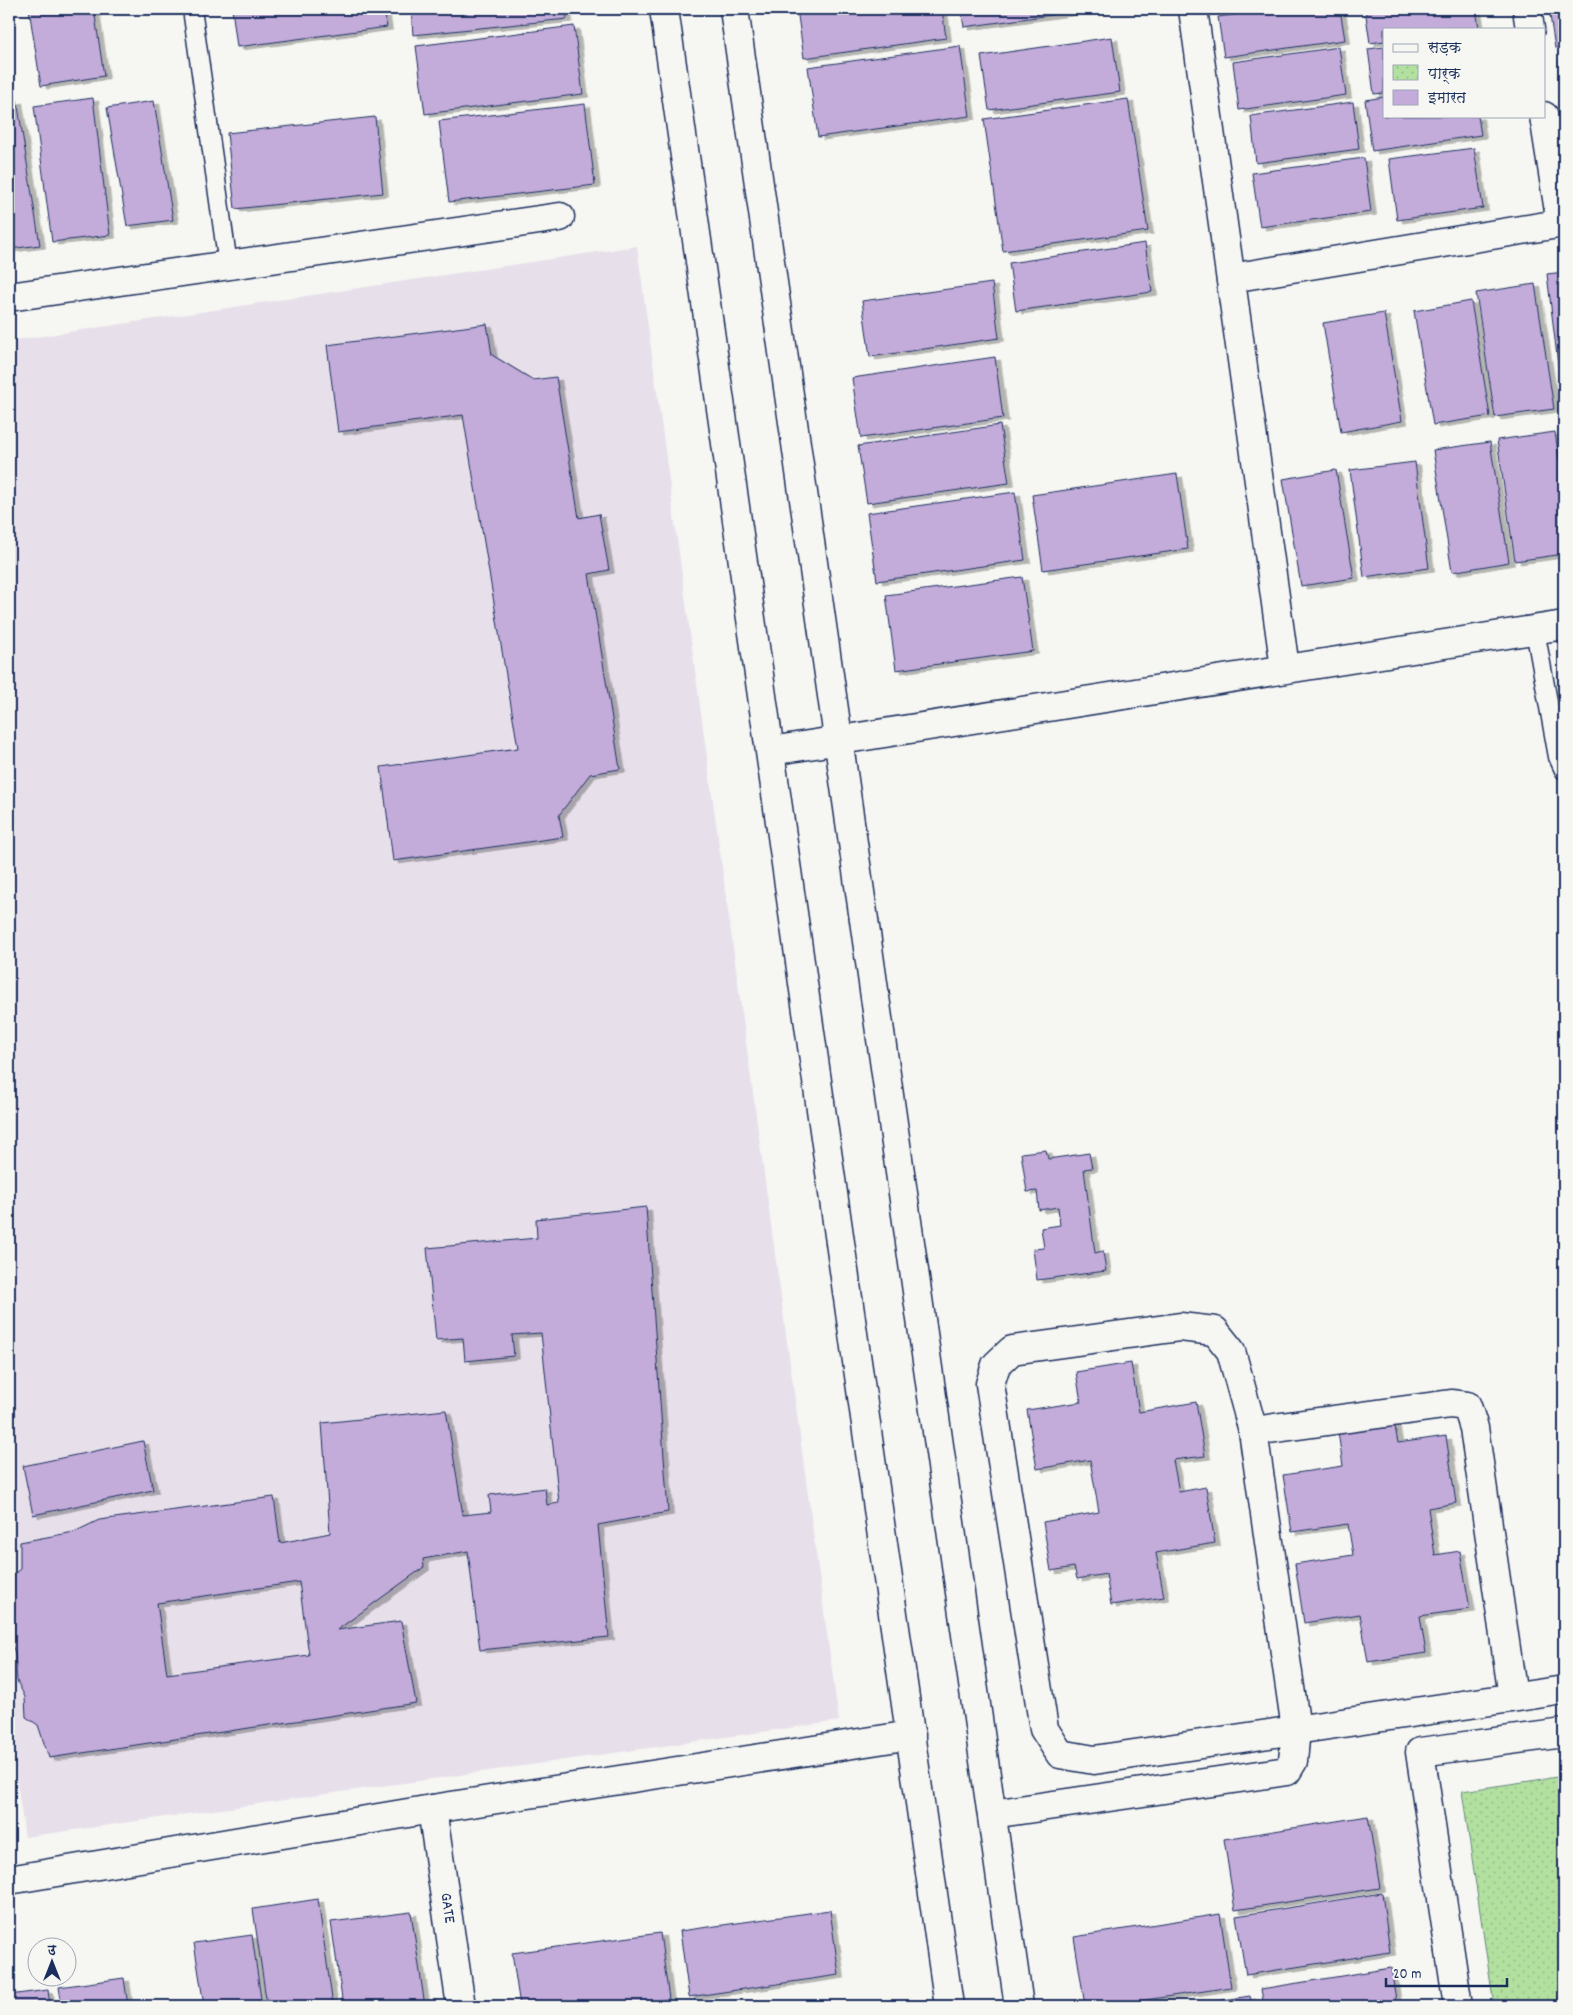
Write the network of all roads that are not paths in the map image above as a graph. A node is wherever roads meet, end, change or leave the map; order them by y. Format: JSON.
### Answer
{"nodes":[{"id":1,"x":192,"y":9,"type":"edge"},
{"id":2,"x":664,"y":9,"type":"edge"},
{"id":3,"x":734,"y":9,"type":"edge"},
{"id":4,"x":1193,"y":9,"type":"edge"},
{"id":5,"x":1527,"y":9,"type":"edge"},
{"id":6,"x":1530,"y":28,"type":"edge"},
{"id":7,"x":1544,"y":118,"type":"edge"},
{"id":8,"x":560,"y":217,"type":"dead end"},
{"id":9,"x":1563,"y":224,"type":"edge"},
{"id":10,"x":228,"y":265,"type":"junction"},
{"id":11,"x":1231,"y":278,"type":"junction"},
{"id":12,"x":9,"y":297,"type":"edge"},
{"id":13,"x":1564,"y":625,"type":"edge"},
{"id":14,"x":1535,"y":630,"type":"junction"},
{"id":15,"x":1285,"y":668,"type":"junction"},
{"id":16,"x":838,"y":740,"type":"junction"},
{"id":17,"x":771,"y":751,"type":"junction"},
{"id":18,"x":1564,"y":770,"type":"edge"},
{"id":19,"x":1253,"y":1431,"type":"junction"},
{"id":20,"x":1564,"y":1690,"type":"edge"},
{"id":21,"x":1513,"y":1697,"type":"junction"},
{"id":22,"x":1296,"y":1729,"type":"junction"},
{"id":23,"x":1564,"y":1733,"type":"edge"},
{"id":24,"x":911,"y":1735,"type":"junction"},
{"id":25,"x":432,"y":1809,"type":"junction"},
{"id":26,"x":992,"y":1814,"type":"junction"},
{"id":27,"x":9,"y":1880,"type":"edge"},
{"id":28,"x":461,"y":2006,"type":"edge"},
{"id":29,"x":949,"y":2006,"type":"edge"},
{"id":30,"x":1020,"y":2006,"type":"edge"},
{"id":31,"x":1458,"y":2006,"type":"edge"}],
"edges":[{"from":1,"to":10,"type":"lane"},
{"from":2,"to":17,"type":"street"},
{"from":3,"to":16,"type":"street"},
{"from":4,"to":11,"type":"street"},
{"from":5,"to":6,"type":"street"},
{"from":7,"to":9,"type":"street"},
{"from":8,"to":10,"type":"street"},
{"from":9,"to":11,"type":"street"},
{"from":10,"to":12,"type":"street"},
{"from":11,"to":15,"type":"street"},
{"from":13,"to":14,"type":"street"},
{"from":14,"to":15,"type":"street"},
{"from":14,"to":18,"type":"lane"},
{"from":15,"to":16,"type":"street"},
{"from":16,"to":17,"type":"street"},
{"from":16,"to":26,"type":"street"},
{"from":17,"to":24,"type":"street"},
{"from":19,"to":21,"type":"street"},
{"from":19,"to":22,"type":"street"},
{"from":19,"to":22,"type":"street"},
{"from":20,"to":21,"type":"street"},
{"from":21,"to":22,"type":"street"},
{"from":22,"to":26,"type":"street"},
{"from":23,"to":31,"type":"street"},
{"from":24,"to":25,"type":"street"},
{"from":24,"to":29,"type":"street"},
{"from":25,"to":27,"type":"street"},
{"from":25,"to":28,"type":"street","name":"GATE"},
{"from":26,"to":30,"type":"street"}]}
